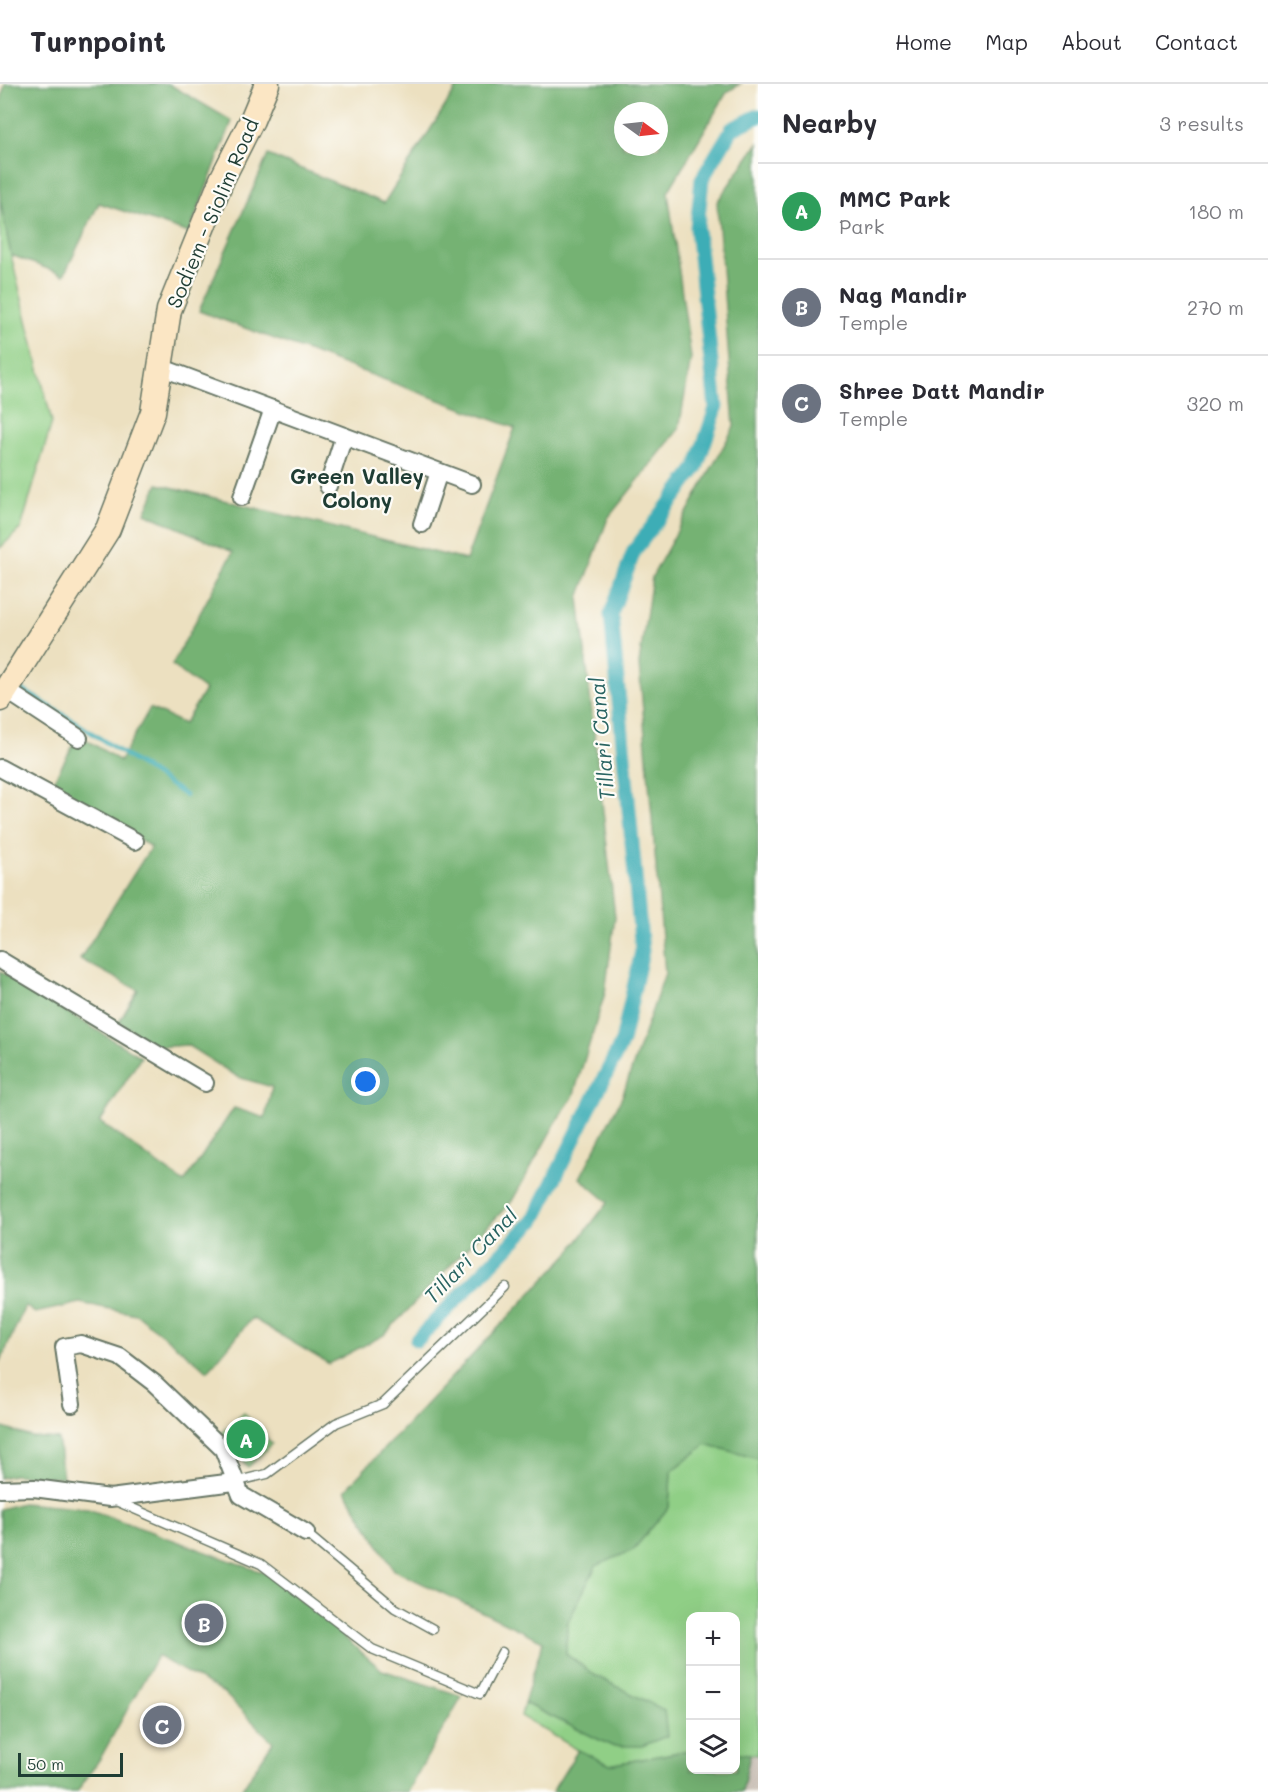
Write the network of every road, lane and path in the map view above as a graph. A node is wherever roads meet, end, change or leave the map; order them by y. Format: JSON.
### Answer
{"nodes":[{"id":1,"x":267,"y":84,"type":"edge"},
{"id":2,"x":160,"y":367,"type":"junction"},
{"id":3,"x":273,"y":409,"type":"junction"},
{"id":4,"x":344,"y":436,"type":"junction"},
{"id":5,"x":439,"y":471,"type":"junction"},
{"id":6,"x":472,"y":484,"type":"dead end"},
{"id":7,"x":327,"y":486,"type":"dead end"},
{"id":8,"x":242,"y":497,"type":"dead end"},
{"id":9,"x":422,"y":524,"type":"dead end"},
{"id":10,"x":3,"y":695,"type":"edge"},
{"id":11,"x":79,"y":738,"type":"dead end"},
{"id":12,"x":0,"y":768,"type":"edge"},
{"id":13,"x":135,"y":841,"type":"dead end"},
{"id":14,"x":2,"y":955,"type":"edge"},
{"id":15,"x":205,"y":1083,"type":"dead end"},
{"id":16,"x":505,"y":1287,"type":"dead end"},
{"id":17,"x":72,"y":1404,"type":"dead end"},
{"id":18,"x":234,"y":1482,"type":"junction"},
{"id":19,"x":0,"y":1489,"type":"edge"},
{"id":20,"x":110,"y":1498,"type":"junction"},
{"id":21,"x":306,"y":1533,"type":"joint"},
{"id":22,"x":433,"y":1629,"type":"dead end"},
{"id":23,"x":502,"y":1652,"type":"dead end"}],
"edges":[{"from":1,"to":2,"type":"main road","name":"Sodiem - Siolim Road"},
{"from":2,"to":3,"type":"street"},
{"from":2,"to":10,"type":"main road","name":"Sodiem - Siolim Road"},
{"from":3,"to":4,"type":"street"},
{"from":3,"to":8,"type":"street"},
{"from":4,"to":5,"type":"street"},
{"from":4,"to":7,"type":"street"},
{"from":5,"to":6,"type":"street"},
{"from":5,"to":9,"type":"street"},
{"from":10,"to":11,"type":"street"},
{"from":12,"to":13,"type":"street"},
{"from":14,"to":15,"type":"street"},
{"from":16,"to":18,"type":"lane"},
{"from":17,"to":18,"type":"street"},
{"from":18,"to":20,"type":"street"},
{"from":18,"to":21,"type":"street"},
{"from":19,"to":20,"type":"street"},
{"from":20,"to":23,"type":"lane"},
{"from":21,"to":22,"type":"lane"}]}
